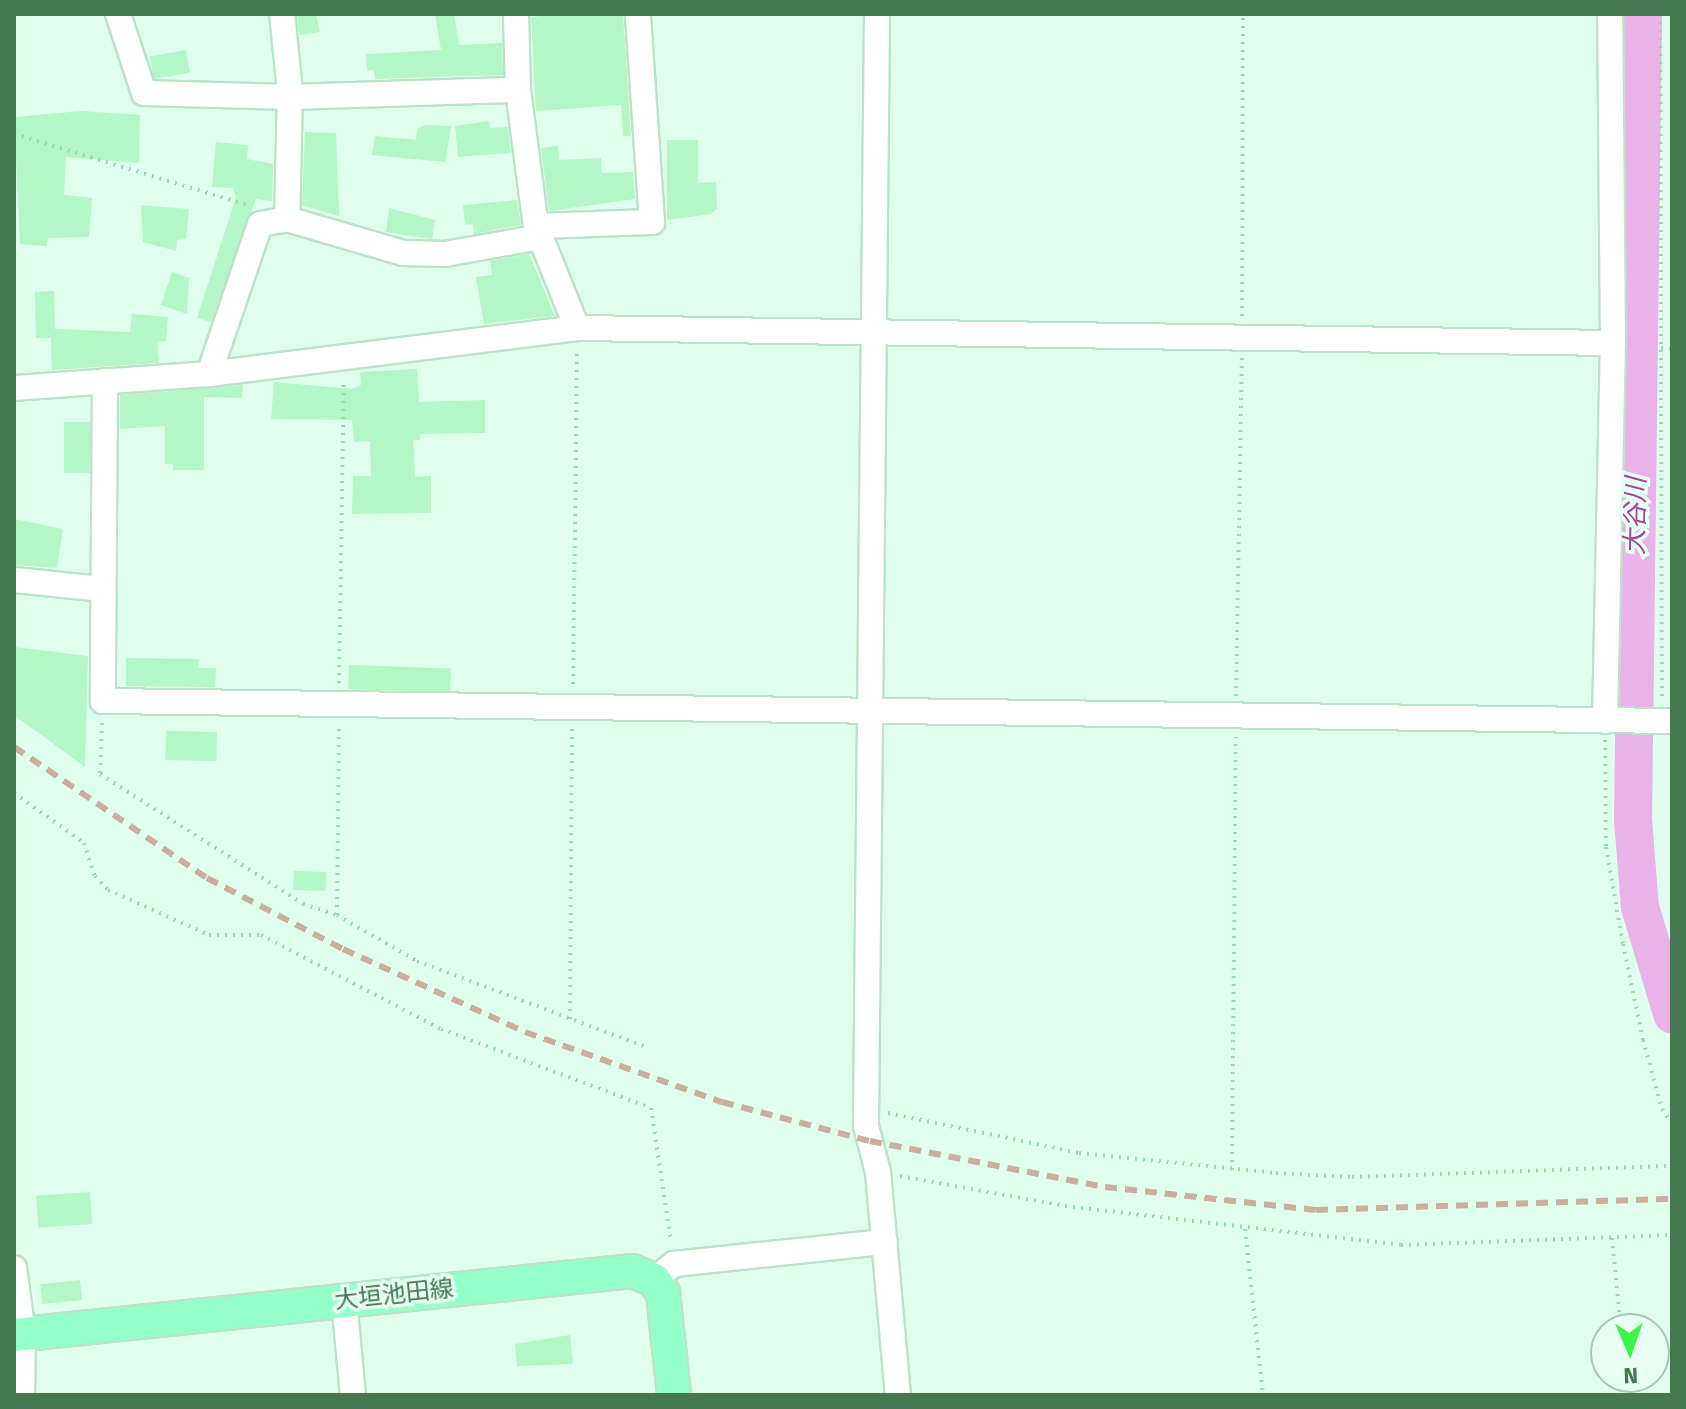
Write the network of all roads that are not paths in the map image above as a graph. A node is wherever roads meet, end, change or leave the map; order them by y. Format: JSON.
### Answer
{"nodes":[{"id":1,"x":118,"y":14,"type":"edge"},
{"id":2,"x":282,"y":14,"type":"edge"},
{"id":3,"x":516,"y":14,"type":"edge"},
{"id":4,"x":638,"y":14,"type":"edge"},
{"id":5,"x":877,"y":14,"type":"edge"},
{"id":6,"x":1610,"y":14,"type":"edge"},
{"id":7,"x":518,"y":90,"type":"junction"},
{"id":8,"x":290,"y":97,"type":"junction"},
{"id":9,"x":287,"y":219,"type":"junction"},
{"id":10,"x":538,"y":232,"type":"junction"},
{"id":11,"x":577,"y":328,"type":"junction"},
{"id":12,"x":874,"y":336,"type":"junction"},
{"id":13,"x":1613,"y":343,"type":"junction"},
{"id":14,"x":209,"y":374,"type":"junction"},
{"id":15,"x":105,"y":381,"type":"junction"},
{"id":16,"x":14,"y":388,"type":"edge"},
{"id":17,"x":14,"y":580,"type":"edge"},
{"id":18,"x":102,"y":589,"type":"junction"},
{"id":19,"x":873,"y":712,"type":"junction"},
{"id":20,"x":1610,"y":721,"type":"junction"},
{"id":21,"x":1662,"y":721,"type":"edge"},
{"id":22,"x":885,"y":1242,"type":"junction"},
{"id":23,"x":14,"y":1268,"type":"edge"},
{"id":24,"x":664,"y":1272,"type":"junction"},
{"id":25,"x":344,"y":1300,"type":"junction"},
{"id":26,"x":18,"y":1334,"type":"edge"},
{"id":27,"x":22,"y":1395,"type":"edge"},
{"id":28,"x":353,"y":1395,"type":"edge"},
{"id":29,"x":674,"y":1395,"type":"edge"},
{"id":30,"x":898,"y":1395,"type":"edge"}],
"edges":[{"from":1,"to":8,"type":"street"},
{"from":2,"to":8,"type":"street"},
{"from":3,"to":7,"type":"street"},
{"from":4,"to":10,"type":"street"},
{"from":5,"to":12,"type":"street"},
{"from":6,"to":13,"type":"street"},
{"from":7,"to":8,"type":"street"},
{"from":7,"to":10,"type":"street"},
{"from":8,"to":9,"type":"street"},
{"from":9,"to":10,"type":"street"},
{"from":9,"to":14,"type":"street"},
{"from":10,"to":11,"type":"street"},
{"from":11,"to":12,"type":"street"},
{"from":11,"to":14,"type":"street"},
{"from":12,"to":13,"type":"street"},
{"from":12,"to":19,"type":"street"},
{"from":13,"to":20,"type":"street"},
{"from":14,"to":15,"type":"street"},
{"from":15,"to":16,"type":"street"},
{"from":15,"to":18,"type":"street"},
{"from":17,"to":18,"type":"street"},
{"from":18,"to":19,"type":"street"},
{"from":19,"to":20,"type":"street"},
{"from":19,"to":22,"type":"street"},
{"from":20,"to":21,"type":"street"},
{"from":22,"to":24,"type":"street"},
{"from":22,"to":30,"type":"street"},
{"from":23,"to":26,"type":"street"},
{"from":24,"to":25,"type":"main road","name":"大垣池田線"},
{"from":24,"to":29,"type":"main road"},
{"from":25,"to":26,"type":"main road","name":"大垣池田線"},
{"from":25,"to":28,"type":"street"},
{"from":26,"to":27,"type":"street"}]}
